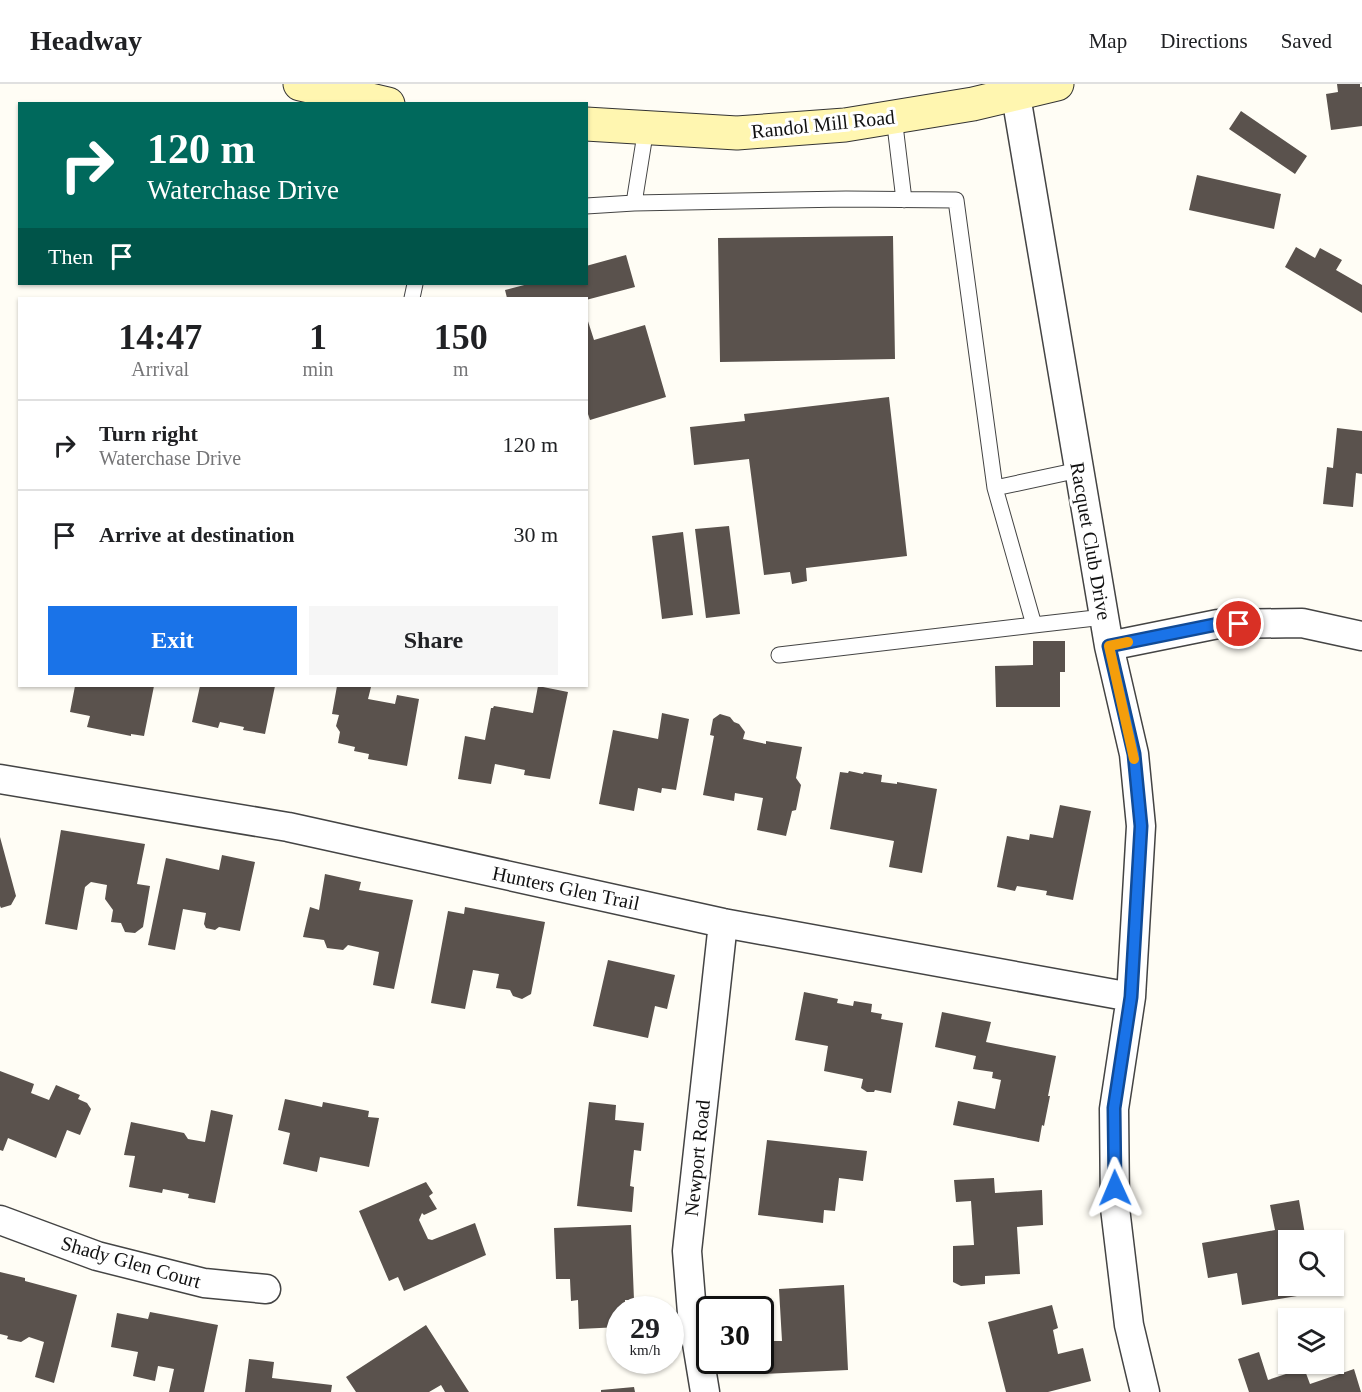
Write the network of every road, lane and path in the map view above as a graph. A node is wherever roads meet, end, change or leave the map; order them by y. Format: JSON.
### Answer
{"nodes":[{"id":1,"x":300,"y":84,"type":"edge"},
{"id":2,"x":1057,"y":84,"type":"edge"},
{"id":3,"x":1015,"y":89,"type":"edge"},
{"id":4,"x":379,"y":102,"type":"edge"},
{"id":5,"x":894,"y":117,"type":"junction"},
{"id":6,"x":588,"y":124,"type":"edge"},
{"id":7,"x":646,"y":128,"type":"junction"},
{"id":8,"x":904,"y":200,"type":"junction"},
{"id":9,"x":634,"y":203,"type":"junction"},
{"id":10,"x":588,"y":206,"type":"edge"},
{"id":11,"x":1079,"y":470,"type":"junction"},
{"id":12,"x":995,"y":488,"type":"junction"},
{"id":13,"x":1104,"y":616,"type":"junction"},
{"id":14,"x":1034,"y":625,"type":"junction"},
{"id":15,"x":1362,"y":636,"type":"edge"},
{"id":16,"x":1109,"y":646,"type":"junction"},
{"id":17,"x":779,"y":655,"type":"dead end"},
{"id":18,"x":0,"y":779,"type":"edge"},
{"id":19,"x":723,"y":923,"type":"junction"},
{"id":20,"x":1131,"y":997,"type":"junction"},
{"id":21,"x":0,"y":1220,"type":"edge"},
{"id":22,"x":266,"y":1289,"type":"dead end"},
{"id":23,"x":705,"y":1392,"type":"edge"},
{"id":24,"x":1146,"y":1392,"type":"edge"}],
"edges":[{"from":1,"to":4,"type":"main road"},
{"from":2,"to":3,"type":"main road","name":"Randol Mill Road"},
{"from":3,"to":5,"type":"main road","name":"Randol Mill Road"},
{"from":3,"to":11,"type":"street","name":"Racquet Club Drive"},
{"from":5,"to":7,"type":"main road","name":"Randol Mill Road"},
{"from":5,"to":8,"type":"lane"},
{"from":6,"to":7,"type":"main road","name":"Randol Mill Road"},
{"from":7,"to":9,"type":"lane"},
{"from":8,"to":9,"type":"lane"},
{"from":8,"to":12,"type":"lane"},
{"from":9,"to":10,"type":"lane"},
{"from":11,"to":12,"type":"lane"},
{"from":11,"to":13,"type":"street","name":"Racquet Club Drive"},
{"from":12,"to":14,"type":"lane"},
{"from":13,"to":14,"type":"lane"},
{"from":13,"to":16,"type":"street","name":"Racquet Club Drive"},
{"from":14,"to":17,"type":"lane"},
{"from":15,"to":16,"type":"street"},
{"from":16,"to":20,"type":"street","name":"Racquet Club Drive"},
{"from":18,"to":19,"type":"street","name":"Hunters Glen Trail"},
{"from":19,"to":20,"type":"street","name":"Hunters Glen Trail"},
{"from":19,"to":23,"type":"street","name":"Newport Road"},
{"from":20,"to":24,"type":"street","name":"Racquet Club Drive"},
{"from":21,"to":22,"type":"street","name":"Shady Glen Court"}]}
